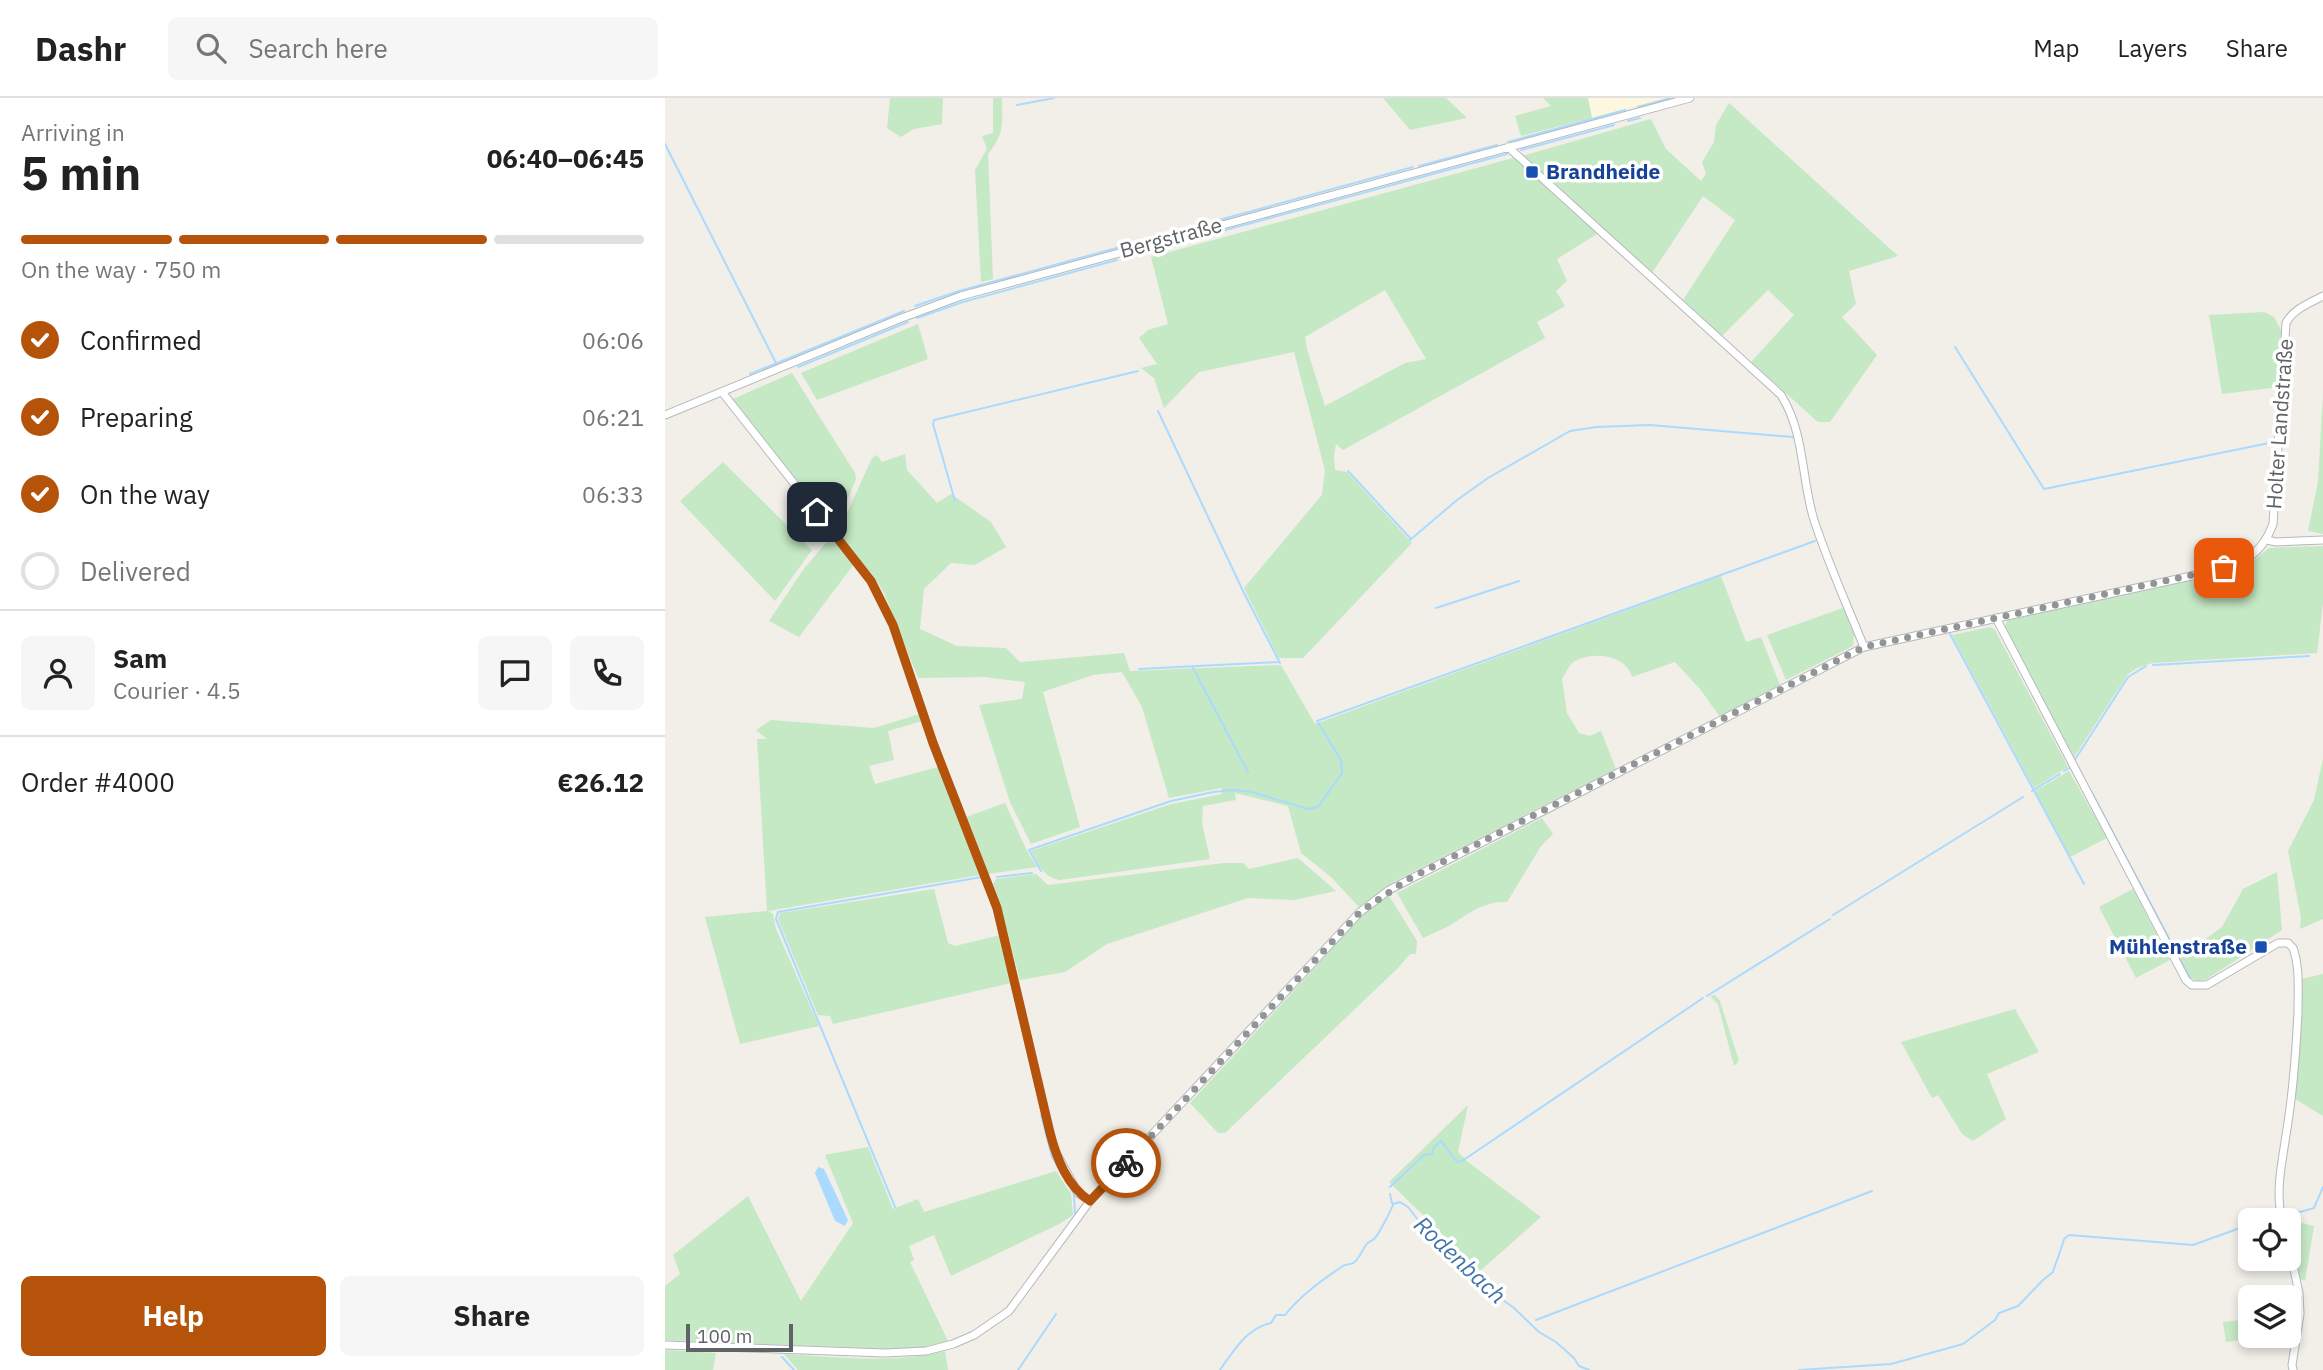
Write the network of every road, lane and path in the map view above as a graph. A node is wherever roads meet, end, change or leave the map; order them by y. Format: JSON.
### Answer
{"nodes":[{"id":1,"x":1690,"y":98,"type":"edge"},
{"id":2,"x":1508,"y":147,"type":"junction"},
{"id":3,"x":2323,"y":296,"type":"edge"},
{"id":4,"x":722,"y":392,"type":"junction"},
{"id":5,"x":665,"y":415,"type":"edge"},
{"id":6,"x":2267,"y":540,"type":"junction"},
{"id":7,"x":2323,"y":540,"type":"edge"},
{"id":8,"x":1996,"y":618,"type":"junction"},
{"id":9,"x":1864,"y":647,"type":"junction"},
{"id":10,"x":1090,"y":1201,"type":"junction"},
{"id":11,"x":2279,"y":1208,"type":"edge"},
{"id":12,"x":2294,"y":1271,"type":"edge"},
{"id":13,"x":665,"y":1345,"type":"edge"},
{"id":14,"x":2293,"y":1370,"type":"edge"}],
"edges":[{"from":1,"to":2,"type":"street","name":"Bergstraße"},
{"from":2,"to":4,"type":"street","name":"Bergstraße"},
{"from":2,"to":9,"type":"street"},
{"from":3,"to":6,"type":"street","name":"Holter Landstraße"},
{"from":4,"to":5,"type":"street","name":"Bergstraße"},
{"from":4,"to":10,"type":"street"},
{"from":6,"to":7,"type":"street"},
{"from":6,"to":8,"type":"street"},
{"from":8,"to":9,"type":"street"},
{"from":8,"to":11,"type":"street"},
{"from":9,"to":10,"type":"street"},
{"from":10,"to":13,"type":"street"},
{"from":12,"to":14,"type":"street"}]}
